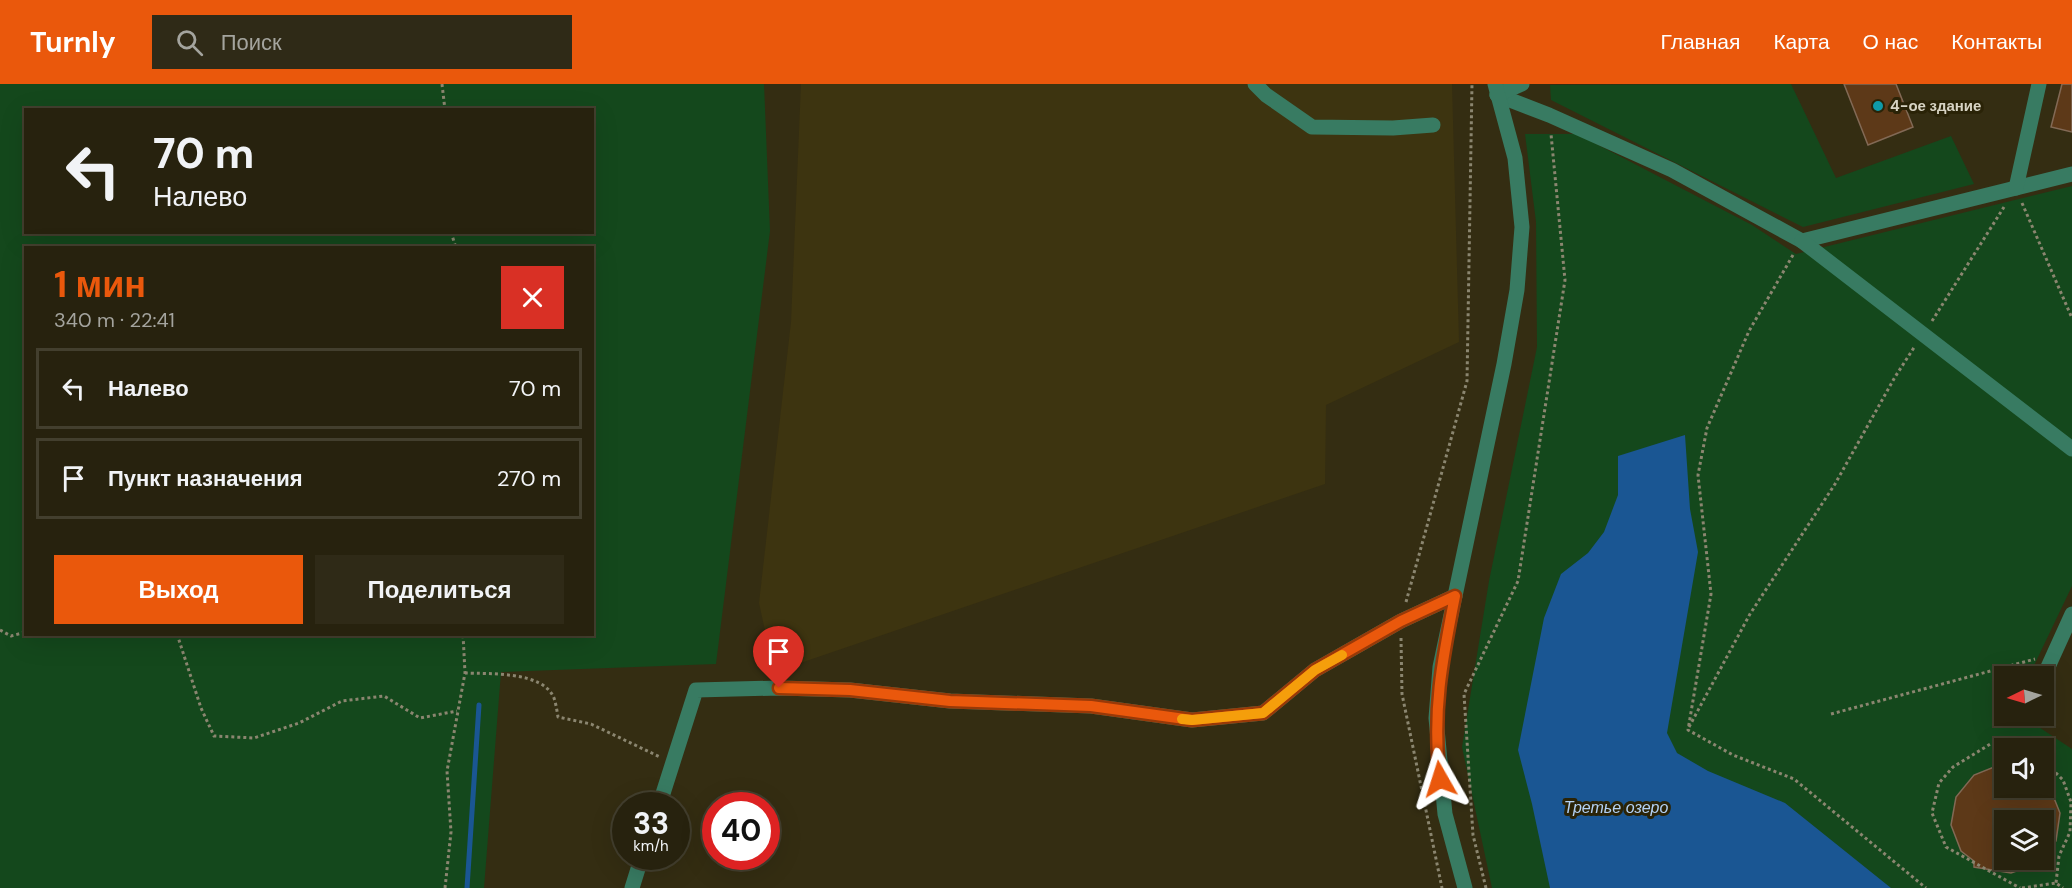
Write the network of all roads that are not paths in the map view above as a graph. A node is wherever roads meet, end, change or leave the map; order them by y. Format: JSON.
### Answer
{"nodes":[{"id":1,"x":1255,"y":84,"type":"edge"},
{"id":2,"x":1522,"y":84,"type":"edge"},
{"id":3,"x":2039,"y":84,"type":"edge"},
{"id":4,"x":1496,"y":89,"type":"edge"},
{"id":5,"x":1433,"y":125,"type":"dead end"},
{"id":6,"x":2072,"y":174,"type":"edge"},
{"id":7,"x":2016,"y":188,"type":"junction"},
{"id":8,"x":1802,"y":241,"type":"junction"},
{"id":9,"x":2072,"y":449,"type":"edge"},
{"id":10,"x":1455,"y":596,"type":"junction"},
{"id":11,"x":2072,"y":614,"type":"edge"},
{"id":12,"x":2048,"y":666,"type":"edge"},
{"id":13,"x":663,"y":792,"type":"edge"},
{"id":14,"x":638,"y":870,"type":"edge"},
{"id":15,"x":632,"y":888,"type":"edge"},
{"id":16,"x":1465,"y":888,"type":"edge"}],
"edges":[{"from":1,"to":5,"type":"street"},
{"from":2,"to":4,"type":"street"},
{"from":3,"to":7,"type":"street"},
{"from":4,"to":8,"type":"street"},
{"from":4,"to":10,"type":"street"},
{"from":6,"to":7,"type":"street"},
{"from":7,"to":8,"type":"street"},
{"from":8,"to":9,"type":"street"},
{"from":10,"to":13,"type":"street"},
{"from":10,"to":16,"type":"street"},
{"from":11,"to":12,"type":"street"},
{"from":14,"to":15,"type":"street"}]}
